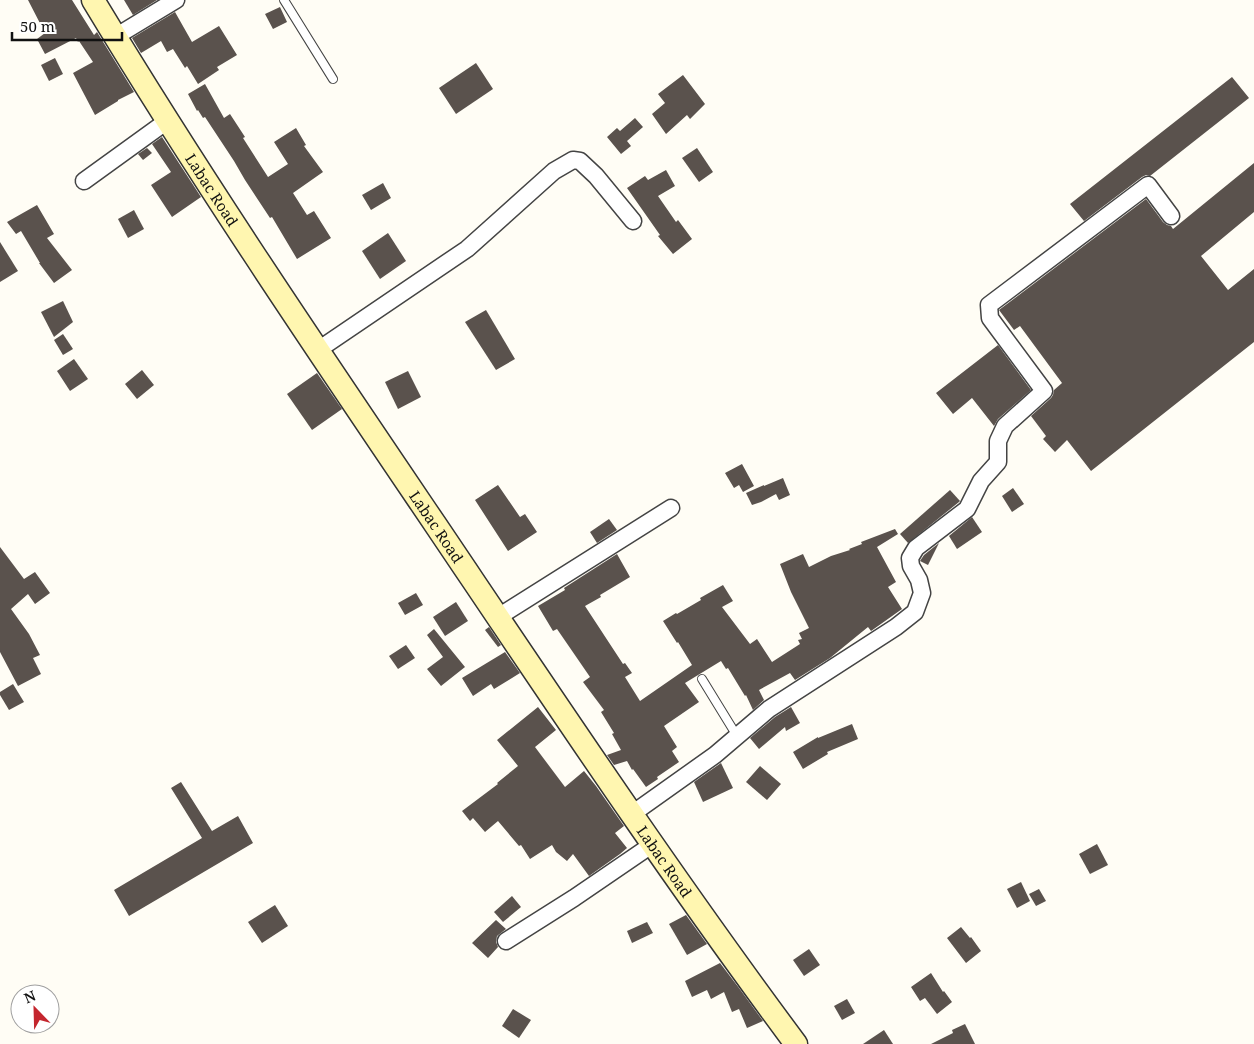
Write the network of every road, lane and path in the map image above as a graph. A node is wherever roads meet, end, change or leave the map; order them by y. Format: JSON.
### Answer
{"nodes":[{"id":1,"x":93,"y":0,"type":"edge"},
{"id":2,"x":176,"y":0,"type":"edge"},
{"id":3,"x":284,"y":0,"type":"edge"},
{"id":4,"x":115,"y":37,"type":"junction"},
{"id":5,"x":333,"y":79,"type":"dead end"},
{"id":6,"x":167,"y":121,"type":"junction"},
{"id":7,"x":84,"y":181,"type":"dead end"},
{"id":8,"x":1171,"y":216,"type":"dead end"},
{"id":9,"x":633,"y":221,"type":"dead end"},
{"id":10,"x":318,"y":350,"type":"junction"},
{"id":11,"x":671,"y":508,"type":"dead end"},
{"id":12,"x":498,"y":617,"type":"junction"},
{"id":13,"x":702,"y":679,"type":"dead end"},
{"id":14,"x":737,"y":736,"type":"junction"},
{"id":15,"x":632,"y":814,"type":"junction"},
{"id":16,"x":653,"y":844,"type":"junction"},
{"id":17,"x":506,"y":940,"type":"dead end"},
{"id":18,"x":796,"y":1044,"type":"edge"}],
"edges":[{"from":1,"to":4,"type":"street","name":"Labac Road"},
{"from":2,"to":4,"type":"street"},
{"from":3,"to":5,"type":"lane"},
{"from":4,"to":6,"type":"street","name":"Labac Road"},
{"from":6,"to":7,"type":"street"},
{"from":6,"to":10,"type":"street","name":"Labac Road"},
{"from":8,"to":14,"type":"street"},
{"from":9,"to":10,"type":"street"},
{"from":10,"to":12,"type":"street","name":"Labac Road"},
{"from":11,"to":12,"type":"street"},
{"from":12,"to":15,"type":"street","name":"Labac Road"},
{"from":13,"to":14,"type":"lane"},
{"from":14,"to":15,"type":"street"},
{"from":15,"to":16,"type":"street","name":"Labac Road"},
{"from":16,"to":17,"type":"street"},
{"from":16,"to":18,"type":"street","name":"Labac Road"}]}
